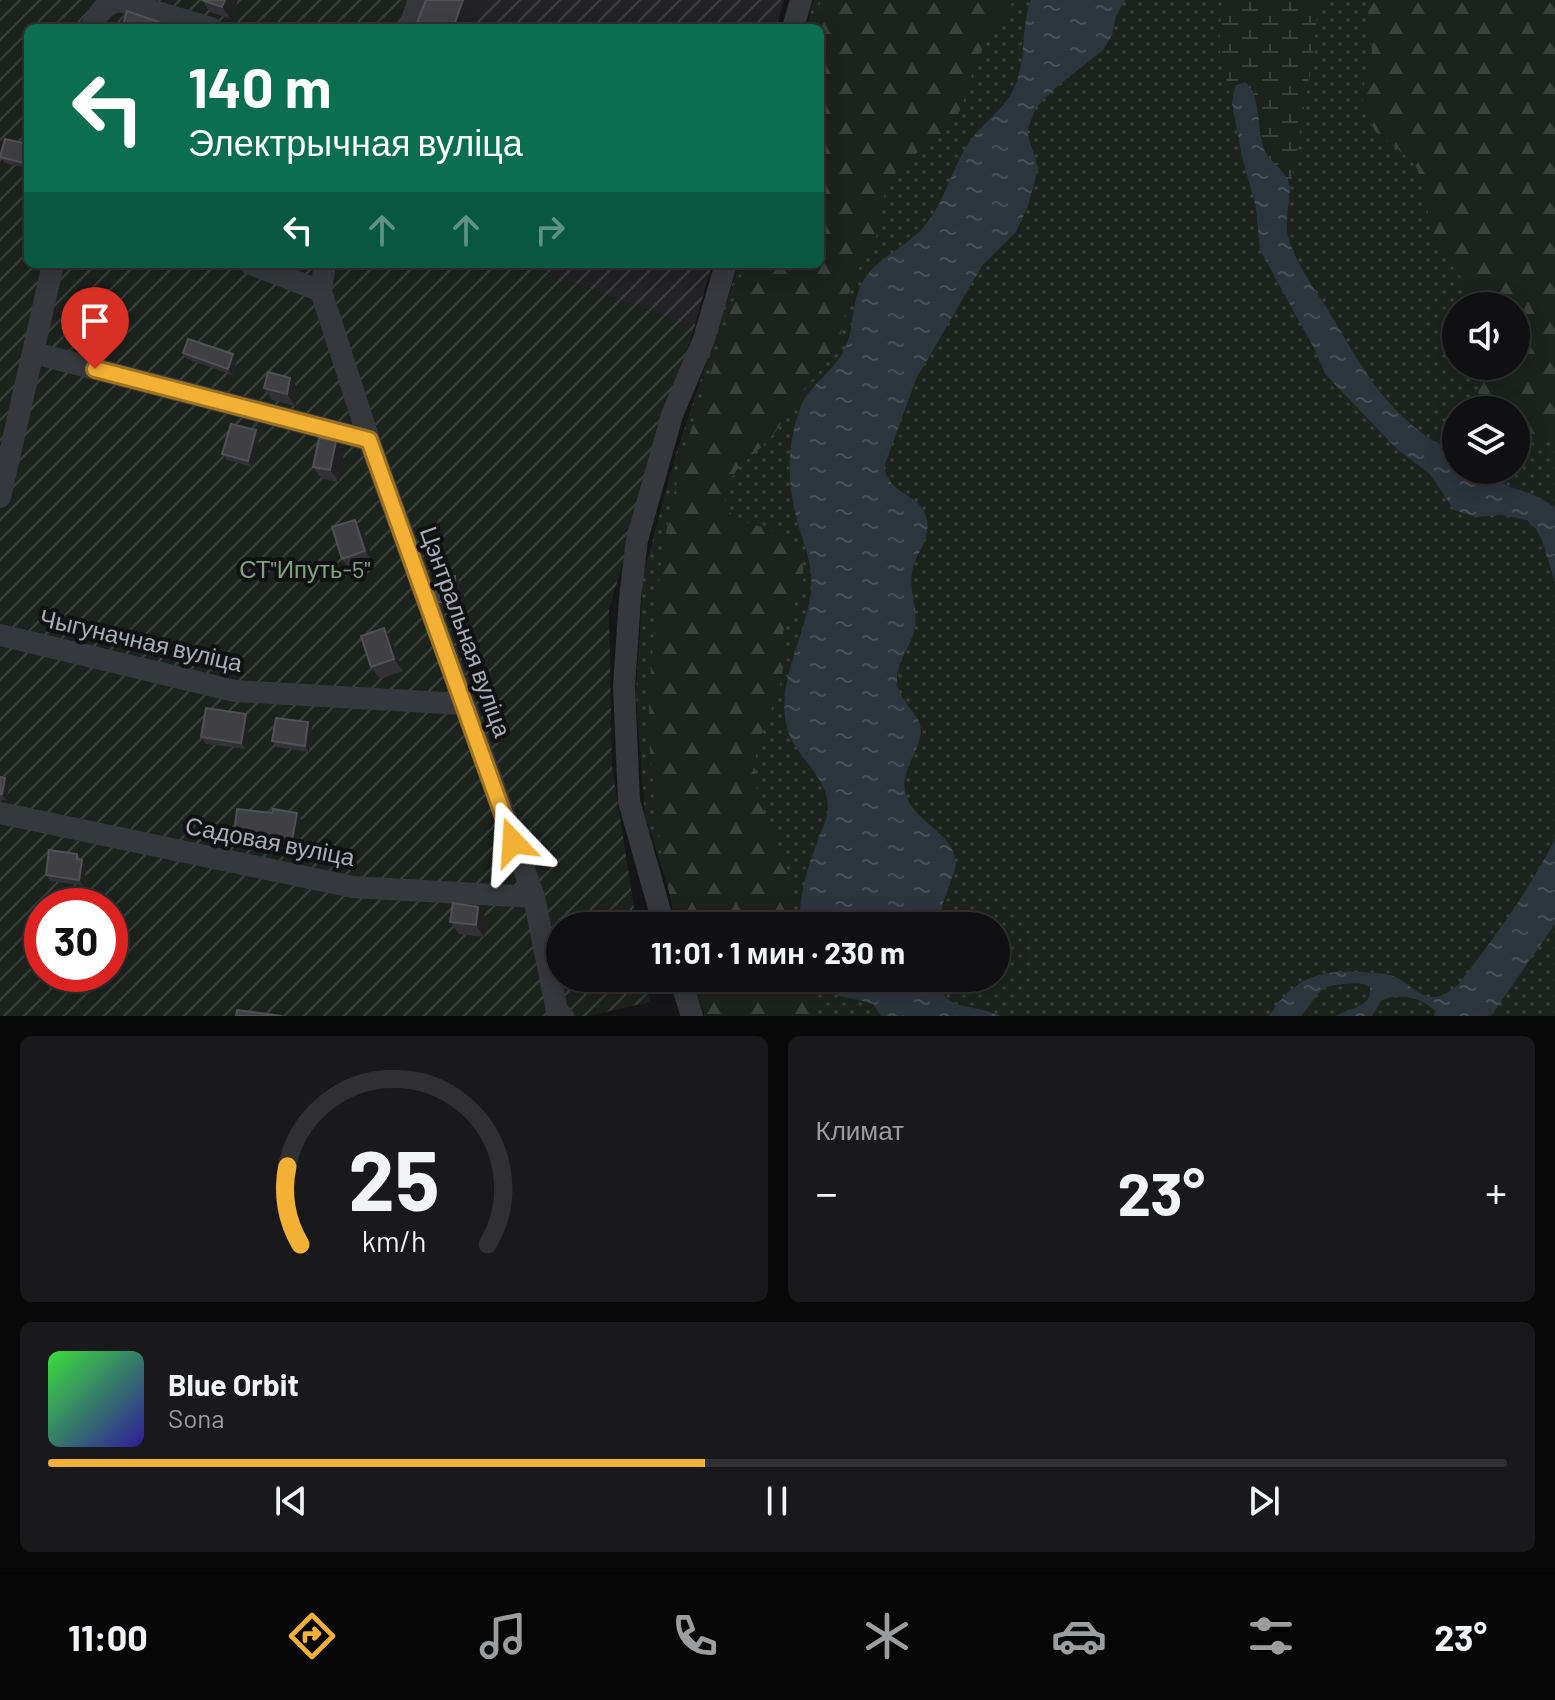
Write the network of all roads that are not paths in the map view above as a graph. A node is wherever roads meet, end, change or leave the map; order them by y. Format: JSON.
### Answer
{"nodes":[{"id":1,"x":419,"y":0,"type":"edge"},
{"id":2,"x":801,"y":0,"type":"edge"},
{"id":3,"x":120,"y":1,"type":"edge"},
{"id":4,"x":93,"y":24,"type":"edge"},
{"id":5,"x":198,"y":24,"type":"edge"},
{"id":6,"x":410,"y":24,"type":"edge"},
{"id":7,"x":794,"y":24,"type":"edge"},
{"id":8,"x":52,"y":268,"type":"edge"},
{"id":9,"x":261,"y":268,"type":"edge"},
{"id":10,"x":324,"y":268,"type":"edge"},
{"id":11,"x":725,"y":268,"type":"edge"},
{"id":12,"x":321,"y":291,"type":"junction"},
{"id":13,"x":34,"y":353,"type":"junction"},
{"id":14,"x":369,"y":440,"type":"junction"},
{"id":15,"x":0,"y":497,"type":"edge"},
{"id":16,"x":0,"y":635,"type":"edge"},
{"id":17,"x":462,"y":704,"type":"junction"},
{"id":18,"x":0,"y":813,"type":"edge"},
{"id":19,"x":534,"y":897,"type":"junction"},
{"id":20,"x":660,"y":912,"type":"edge"},
{"id":21,"x":684,"y":992,"type":"edge"},
{"id":22,"x":563,"y":1016,"type":"edge"},
{"id":23,"x":692,"y":1016,"type":"edge"}],
"edges":[{"from":1,"to":6,"type":"street"},
{"from":2,"to":7,"type":"street"},
{"from":3,"to":4,"type":"street"},
{"from":3,"to":5,"type":"street"},
{"from":8,"to":13,"type":"street"},
{"from":9,"to":12,"type":"street"},
{"from":10,"to":12,"type":"street","name":"Цэнтральная вуліца"},
{"from":11,"to":20,"type":"street"},
{"from":12,"to":14,"type":"street","name":"Цэнтральная вуліца"},
{"from":13,"to":14,"type":"street"},
{"from":13,"to":15,"type":"street"},
{"from":14,"to":17,"type":"street","name":"Цэнтральная вуліца"},
{"from":16,"to":17,"type":"street","name":"Чыгуначная вуліца"},
{"from":17,"to":19,"type":"street","name":"Цэнтральная вуліца"},
{"from":18,"to":19,"type":"street","name":"Садовая вуліца"},
{"from":19,"to":22,"type":"street","name":"Цэнтральная вуліца"},
{"from":21,"to":23,"type":"street"}]}
